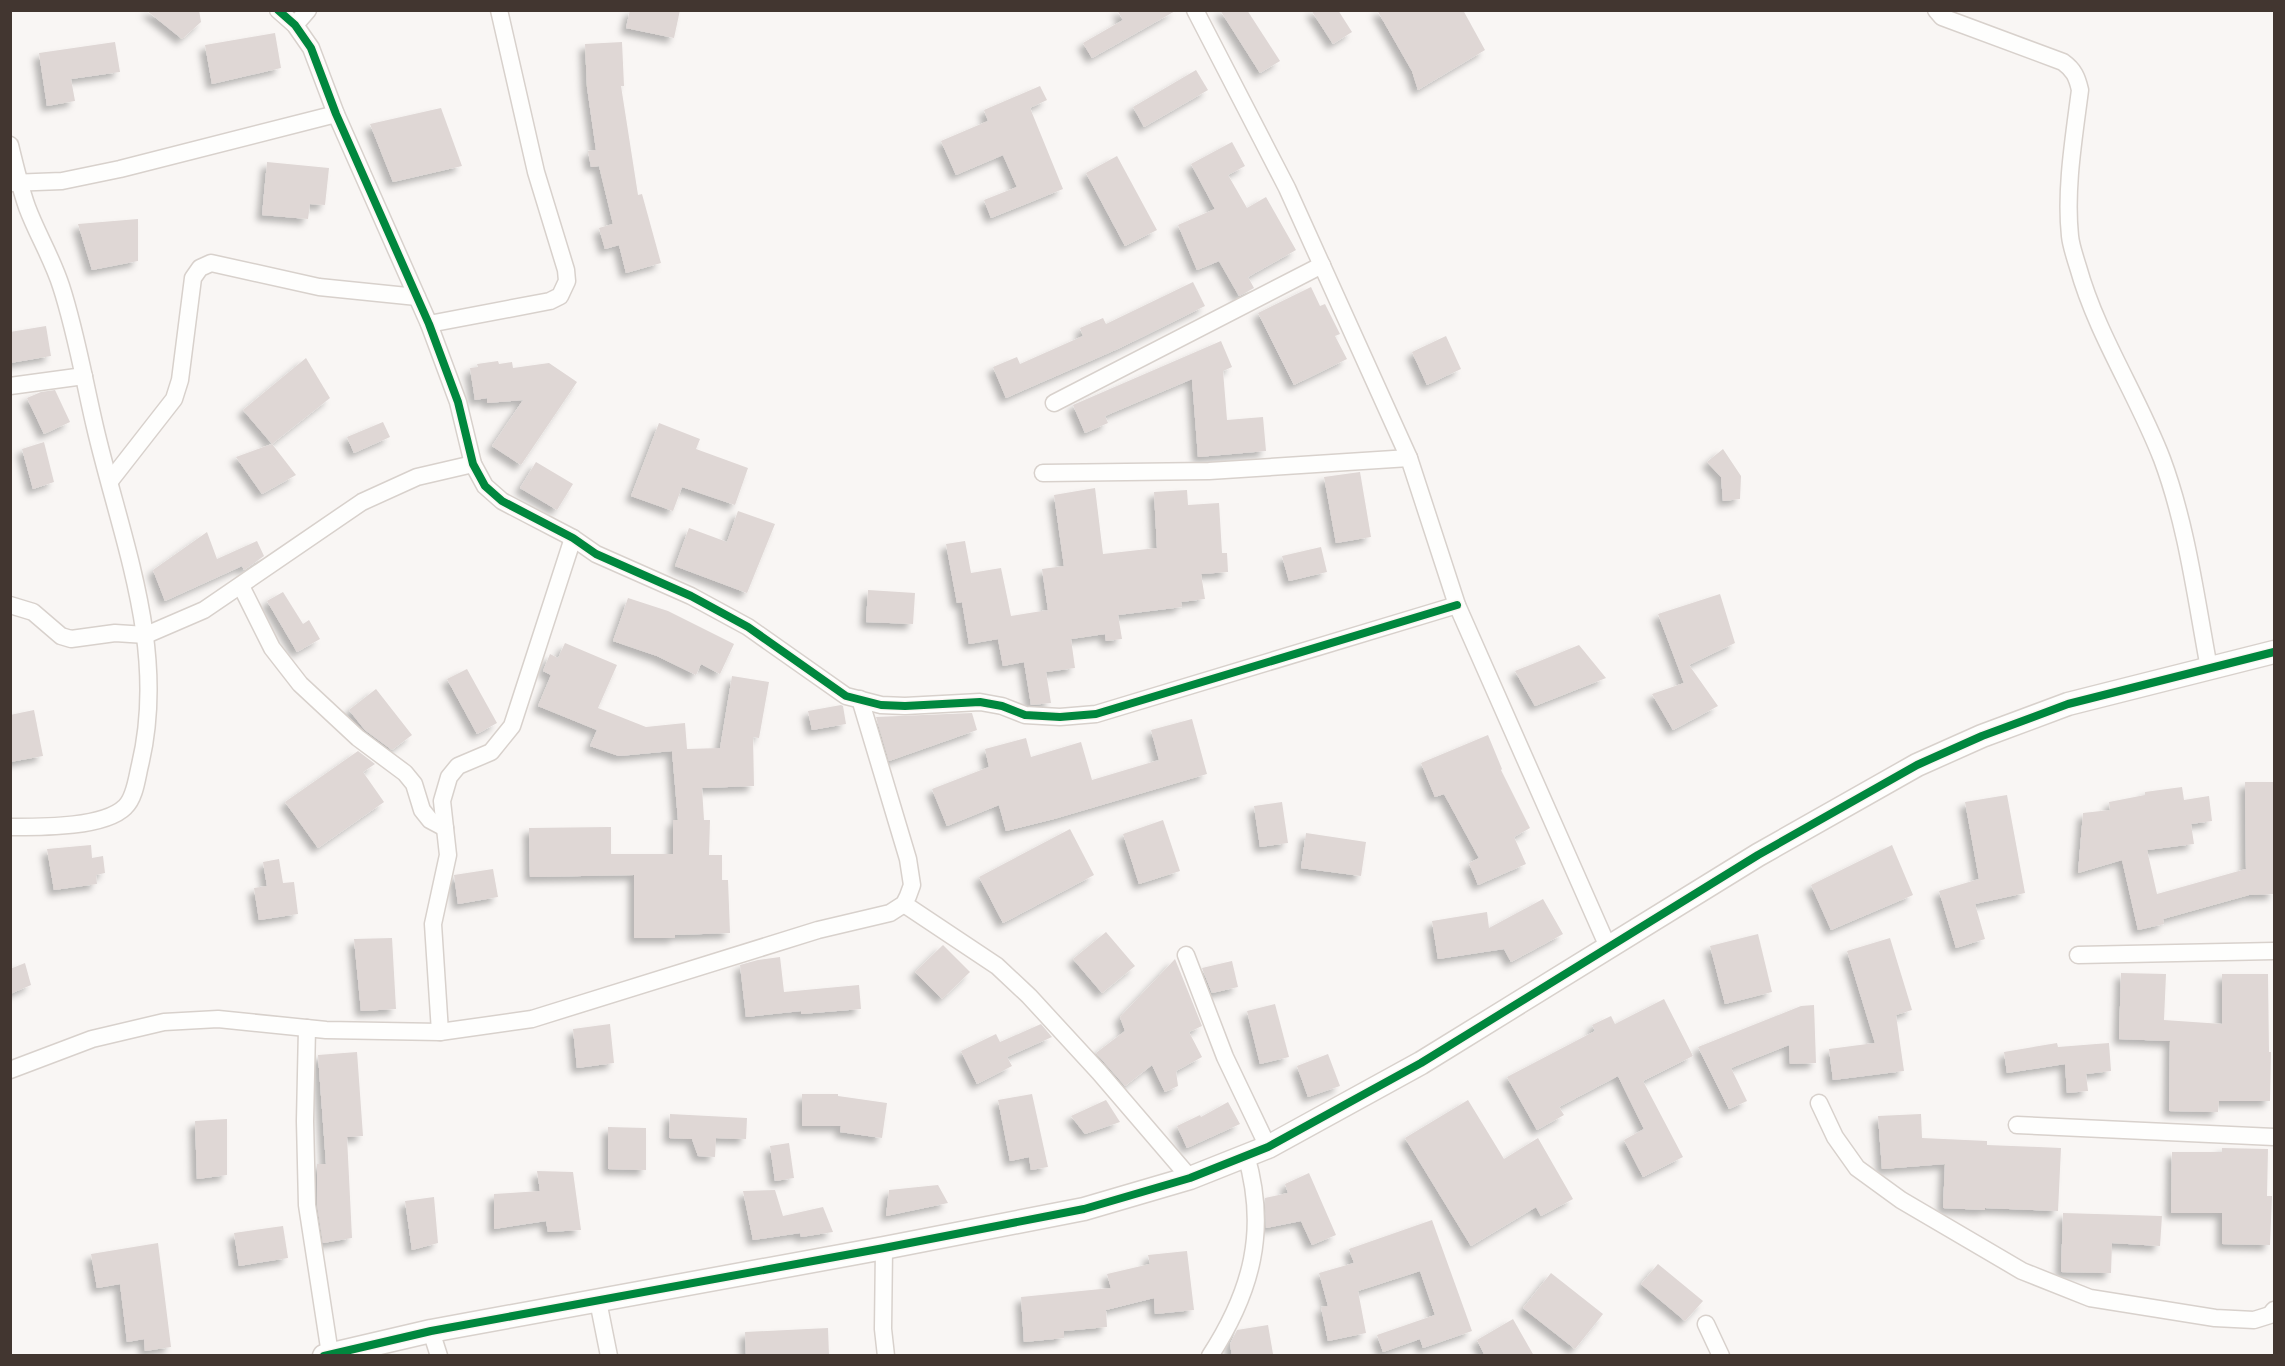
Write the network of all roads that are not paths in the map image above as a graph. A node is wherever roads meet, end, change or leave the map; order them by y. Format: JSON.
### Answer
{"nodes":[{"id":1,"x":278,"y":10,"type":"edge"},
{"id":2,"x":308,"y":10,"type":"edge"},
{"id":3,"x":499,"y":10,"type":"edge"},
{"id":4,"x":1195,"y":10,"type":"edge"},
{"id":5,"x":1936,"y":10,"type":"edge"},
{"id":6,"x":296,"y":25,"type":"junction"},
{"id":7,"x":336,"y":114,"type":"junction"},
{"id":8,"x":10,"y":145,"type":"edge"},
{"id":9,"x":15,"y":182,"type":"edge"},
{"id":10,"x":1322,"y":265,"type":"junction"},
{"id":11,"x":417,"y":297,"type":"junction"},
{"id":12,"x":429,"y":324,"type":"junction"},
{"id":13,"x":84,"y":376,"type":"junction"},
{"id":14,"x":10,"y":386,"type":"edge"},
{"id":15,"x":1054,"y":403,"type":"dead end"},
{"id":16,"x":1409,"y":458,"type":"junction"},
{"id":17,"x":473,"y":464,"type":"junction"},
{"id":18,"x":1043,"y":473,"type":"dead end"},
{"id":19,"x":110,"y":481,"type":"junction"},
{"id":20,"x":573,"y":538,"type":"junction"},
{"id":21,"x":241,"y":586,"type":"junction"},
{"id":22,"x":10,"y":605,"type":"edge"},
{"id":23,"x":1457,"y":605,"type":"junction"},
{"id":24,"x":146,"y":635,"type":"junction"},
{"id":25,"x":2274,"y":652,"type":"edge"},
{"id":26,"x":2209,"y":668,"type":"junction"},
{"id":27,"x":860,"y":699,"type":"junction"},
{"id":28,"x":10,"y":827,"type":"edge"},
{"id":29,"x":445,"y":828,"type":"junction"},
{"id":30,"x":904,"y":904,"type":"junction"},
{"id":31,"x":1608,"y":947,"type":"junction"},
{"id":32,"x":2274,"y":951,"type":"edge"},
{"id":33,"x":1186,"y":955,"type":"dead end"},
{"id":34,"x":2078,"y":955,"type":"dead end"},
{"id":35,"x":307,"y":1028,"type":"junction"},
{"id":36,"x":440,"y":1032,"type":"junction"},
{"id":37,"x":10,"y":1070,"type":"edge"},
{"id":38,"x":1819,"y":1103,"type":"dead end"},
{"id":39,"x":2018,"y":1125,"type":"dead end"},
{"id":40,"x":2274,"y":1137,"type":"edge"},
{"id":41,"x":1268,"y":1147,"type":"junction"},
{"id":42,"x":1246,"y":1155,"type":"junction"},
{"id":43,"x":1190,"y":1178,"type":"junction"},
{"id":44,"x":884,"y":1248,"type":"junction"},
{"id":45,"x":598,"y":1301,"type":"junction"},
{"id":46,"x":2274,"y":1310,"type":"edge"},
{"id":47,"x":1706,"y":1324,"type":"dead end"},
{"id":48,"x":431,"y":1331,"type":"junction"},
{"id":49,"x":327,"y":1355,"type":"edge"},
{"id":50,"x":439,"y":1356,"type":"edge"},
{"id":51,"x":609,"y":1356,"type":"edge"},
{"id":52,"x":886,"y":1356,"type":"edge"},
{"id":53,"x":1210,"y":1356,"type":"edge"},
{"id":54,"x":1721,"y":1356,"type":"edge"}],
"edges":[{"from":1,"to":6,"type":"street"},
{"from":2,"to":6,"type":"street"},
{"from":3,"to":12,"type":"street"},
{"from":4,"to":10,"type":"street"},
{"from":5,"to":26,"type":"street"},
{"from":6,"to":7,"type":"street"},
{"from":7,"to":9,"type":"street"},
{"from":7,"to":11,"type":"street"},
{"from":8,"to":9,"type":"street"},
{"from":9,"to":13,"type":"street"},
{"from":10,"to":15,"type":"street"},
{"from":10,"to":16,"type":"street"},
{"from":11,"to":12,"type":"street"},
{"from":11,"to":19,"type":"street"},
{"from":12,"to":17,"type":"street"},
{"from":13,"to":14,"type":"street"},
{"from":13,"to":19,"type":"street"},
{"from":16,"to":18,"type":"street"},
{"from":16,"to":23,"type":"street"},
{"from":17,"to":20,"type":"street"},
{"from":17,"to":21,"type":"street"},
{"from":19,"to":24,"type":"street"},
{"from":20,"to":27,"type":"street"},
{"from":20,"to":29,"type":"street"},
{"from":21,"to":24,"type":"street"},
{"from":21,"to":29,"type":"street"},
{"from":22,"to":24,"type":"street"},
{"from":23,"to":27,"type":"street"},
{"from":23,"to":31,"type":"street"},
{"from":24,"to":28,"type":"street"},
{"from":25,"to":26,"type":"street"},
{"from":26,"to":31,"type":"street"},
{"from":27,"to":30,"type":"street"},
{"from":29,"to":36,"type":"street"},
{"from":30,"to":36,"type":"street"},
{"from":30,"to":43,"type":"street"},
{"from":31,"to":41,"type":"street"},
{"from":32,"to":34,"type":"street"},
{"from":33,"to":41,"type":"street"},
{"from":35,"to":36,"type":"street"},
{"from":35,"to":37,"type":"street"},
{"from":35,"to":49,"type":"street"},
{"from":38,"to":46,"type":"street"},
{"from":39,"to":40,"type":"street"},
{"from":41,"to":42,"type":"street"},
{"from":42,"to":43,"type":"street"},
{"from":42,"to":53,"type":"street"},
{"from":43,"to":44,"type":"street"},
{"from":44,"to":45,"type":"street"},
{"from":44,"to":52,"type":"street"},
{"from":45,"to":48,"type":"street"},
{"from":45,"to":51,"type":"street"},
{"from":47,"to":54,"type":"street"},
{"from":48,"to":49,"type":"street"},
{"from":48,"to":50,"type":"street"}]}
